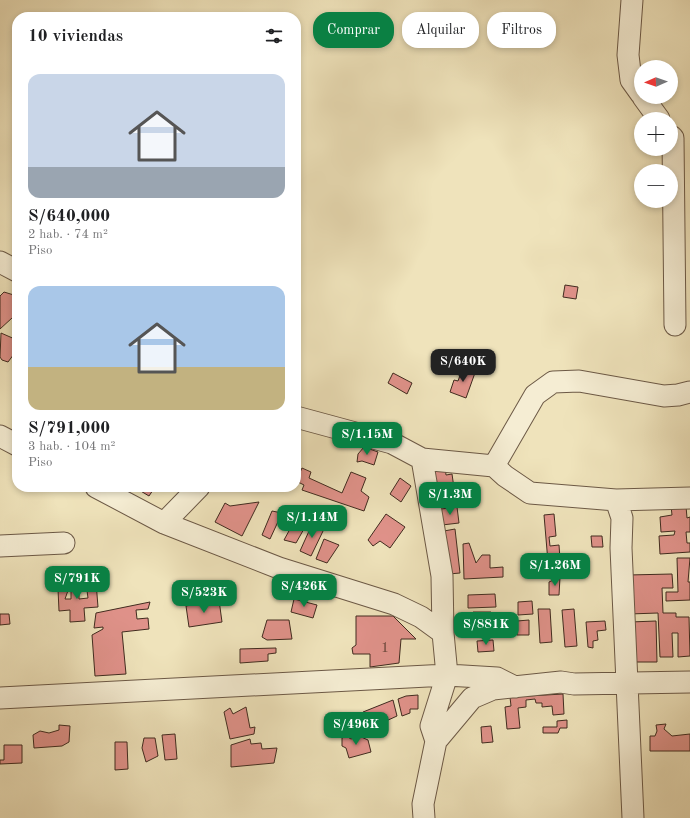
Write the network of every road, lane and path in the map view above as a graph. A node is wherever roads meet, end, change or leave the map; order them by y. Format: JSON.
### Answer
{"nodes":[{"id":1,"x":632,"y":0,"type":"edge"},
{"id":2,"x":634,"y":84,"type":"edge"},
{"id":3,"x":678,"y":156,"type":"edge"},
{"id":4,"x":0,"y":262,"type":"edge"},
{"id":5,"x":12,"y":268,"type":"edge"},
{"id":6,"x":675,"y":324,"type":"dead end"},
{"id":7,"x":690,"y":392,"type":"edge"},
{"id":8,"x":301,"y":418,"type":"edge"},
{"id":9,"x":0,"y":436,"type":"edge"},
{"id":10,"x":12,"y":442,"type":"edge"},
{"id":11,"x":422,"y":459,"type":"junction"},
{"id":12,"x":494,"y":466,"type":"junction"},
{"id":13,"x":105,"y":492,"type":"edge"},
{"id":14,"x":194,"y":492,"type":"edge"},
{"id":15,"x":690,"y":498,"type":"edge"},
{"id":16,"x":616,"y":500,"type":"junction"},
{"id":17,"x":164,"y":524,"type":"junction"},
{"id":18,"x":64,"y":542,"type":"dead end"},
{"id":19,"x":0,"y":546,"type":"edge"},
{"id":20,"x":443,"y":633,"type":"junction"},
{"id":21,"x":447,"y":675,"type":"junction"},
{"id":22,"x":690,"y":682,"type":"edge"},
{"id":23,"x":628,"y":684,"type":"junction"},
{"id":24,"x":516,"y":687,"type":"junction"},
{"id":25,"x":0,"y":698,"type":"edge"},
{"id":26,"x":436,"y":741,"type":"junction"},
{"id":27,"x":424,"y":818,"type":"edge"},
{"id":28,"x":633,"y":818,"type":"edge"}],
"edges":[{"from":1,"to":2,"type":"street"},
{"from":3,"to":6,"type":"street"},
{"from":4,"to":5,"type":"street"},
{"from":7,"to":12,"type":"street"},
{"from":8,"to":11,"type":"street"},
{"from":9,"to":10,"type":"street"},
{"from":11,"to":12,"type":"street"},
{"from":11,"to":20,"type":"street"},
{"from":12,"to":16,"type":"street"},
{"from":13,"to":17,"type":"street"},
{"from":14,"to":17,"type":"street"},
{"from":15,"to":16,"type":"street"},
{"from":16,"to":23,"type":"street"},
{"from":17,"to":20,"type":"street"},
{"from":18,"to":19,"type":"street"},
{"from":20,"to":21,"type":"street"},
{"from":21,"to":24,"type":"street"},
{"from":21,"to":25,"type":"street"},
{"from":21,"to":26,"type":"street"},
{"from":22,"to":23,"type":"street"},
{"from":23,"to":24,"type":"street"},
{"from":23,"to":28,"type":"street"},
{"from":24,"to":26,"type":"street"},
{"from":26,"to":27,"type":"street"}]}
